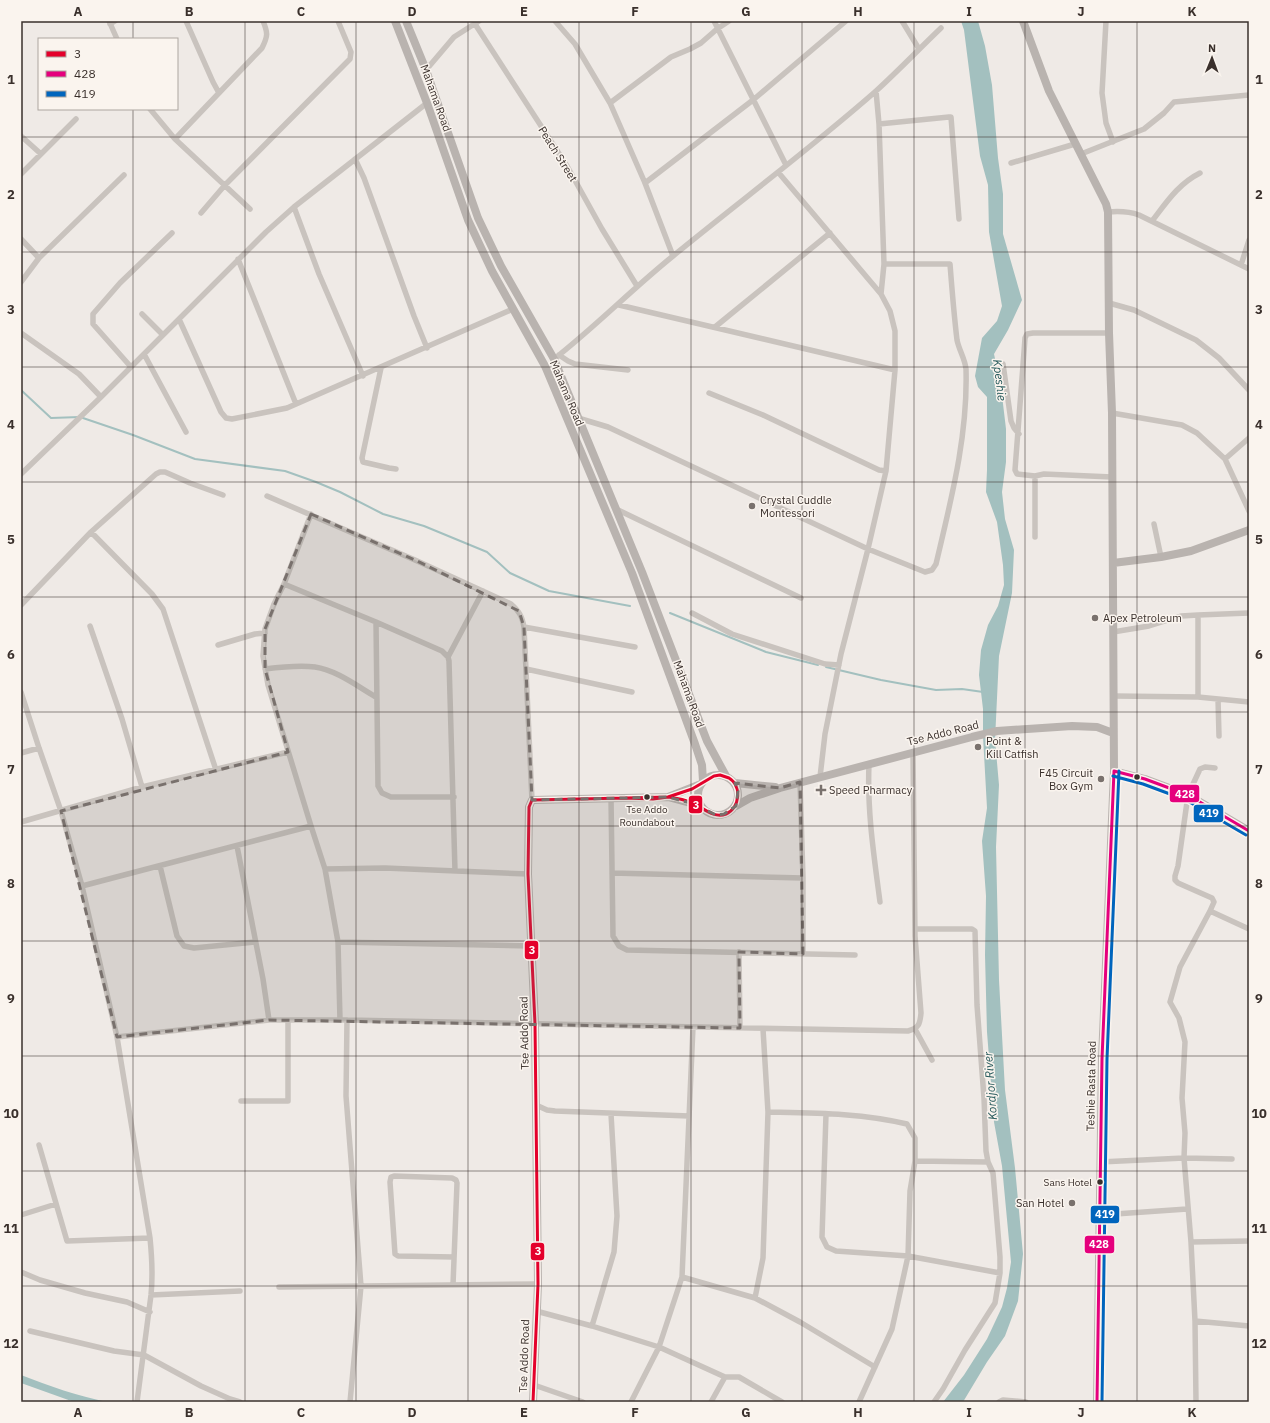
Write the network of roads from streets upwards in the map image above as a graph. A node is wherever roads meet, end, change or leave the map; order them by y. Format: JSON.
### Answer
{"nodes":[{"id":1,"x":186,"y":21,"type":"edge"},
{"id":2,"x":263,"y":21,"type":"edge"},
{"id":3,"x":338,"y":21,"type":"edge"},
{"id":4,"x":395,"y":21,"type":"edge"},
{"id":5,"x":406,"y":21,"type":"edge"},
{"id":6,"x":555,"y":21,"type":"edge"},
{"id":7,"x":714,"y":21,"type":"edge"},
{"id":8,"x":729,"y":21,"type":"edge"},
{"id":9,"x":846,"y":21,"type":"edge"},
{"id":10,"x":902,"y":21,"type":"edge"},
{"id":11,"x":1023,"y":21,"type":"edge"},
{"id":12,"x":1106,"y":21,"type":"edge"},
{"id":13,"x":111,"y":22,"type":"edge"},
{"id":14,"x":477,"y":22,"type":"edge"},
{"id":15,"x":941,"y":28,"type":"dead end"},
{"id":16,"x":717,"y":29,"type":"junction"},
{"id":17,"x":117,"y":38,"type":"edge"},
{"id":18,"x":919,"y":49,"type":"junction"},
{"id":19,"x":426,"y":70,"type":"junction"},
{"id":20,"x":876,"y":91,"type":"junction"},
{"id":21,"x":219,"y":93,"type":"junction"},
{"id":22,"x":1249,"y":95,"type":"edge"},
{"id":23,"x":753,"y":100,"type":"junction"},
{"id":24,"x":427,"y":103,"type":"junction"},
{"id":25,"x":610,"y":103,"type":"junction"},
{"id":26,"x":151,"y":110,"type":"edge"},
{"id":27,"x":76,"y":119,"type":"dead end"},
{"id":28,"x":879,"y":124,"type":"junction"},
{"id":29,"x":21,"y":136,"type":"edge"},
{"id":30,"x":175,"y":139,"type":"junction"},
{"id":31,"x":1113,"y":142,"type":"junction"},
{"id":32,"x":1075,"y":144,"type":"junction"},
{"id":33,"x":41,"y":154,"type":"junction"},
{"id":34,"x":1080,"y":154,"type":"junction"},
{"id":35,"x":355,"y":159,"type":"junction"},
{"id":36,"x":1011,"y":162,"type":"dead end"},
{"id":37,"x":786,"y":165,"type":"junction"},
{"id":38,"x":778,"y":172,"type":"junction"},
{"id":39,"x":1200,"y":173,"type":"dead end"},
{"id":40,"x":21,"y":174,"type":"edge"},
{"id":41,"x":124,"y":175,"type":"dead end"},
{"id":42,"x":645,"y":183,"type":"junction"},
{"id":43,"x":225,"y":185,"type":"junction"},
{"id":44,"x":294,"y":207,"type":"junction"},
{"id":45,"x":250,"y":210,"type":"dead end"},
{"id":46,"x":1108,"y":212,"type":"junction"},
{"id":47,"x":202,"y":213,"type":"dead end"},
{"id":48,"x":959,"y":219,"type":"dead end"},
{"id":49,"x":1152,"y":221,"type":"junction"},
{"id":50,"x":172,"y":233,"type":"dead end"},
{"id":51,"x":830,"y":233,"type":"junction"},
{"id":52,"x":21,"y":239,"type":"edge"},
{"id":53,"x":1249,"y":240,"type":"edge"},
{"id":54,"x":673,"y":256,"type":"junction"},
{"id":55,"x":40,"y":258,"type":"junction"},
{"id":56,"x":238,"y":259,"type":"junction"},
{"id":57,"x":884,"y":264,"type":"junction"},
{"id":58,"x":1241,"y":265,"type":"junction"},
{"id":59,"x":1249,"y":270,"type":"edge"},
{"id":60,"x":21,"y":282,"type":"edge"},
{"id":61,"x":637,"y":286,"type":"junction"},
{"id":62,"x":881,"y":294,"type":"junction"},
{"id":63,"x":1109,"y":302,"type":"junction"},
{"id":64,"x":618,"y":305,"type":"junction"},
{"id":65,"x":513,"y":309,"type":"junction"},
{"id":66,"x":142,"y":314,"type":"dead end"},
{"id":67,"x":179,"y":319,"type":"junction"},
{"id":68,"x":715,"y":327,"type":"junction"},
{"id":69,"x":21,"y":332,"type":"edge"},
{"id":70,"x":1109,"y":332,"type":"junction"},
{"id":71,"x":163,"y":335,"type":"junction"},
{"id":72,"x":427,"y":348,"type":"junction"},
{"id":73,"x":144,"y":354,"type":"junction"},
{"id":74,"x":557,"y":357,"type":"junction"},
{"id":75,"x":1003,"y":364,"type":"dead end"},
{"id":76,"x":131,"y":366,"type":"junction"},
{"id":77,"x":380,"y":368,"type":"junction"},
{"id":78,"x":628,"y":370,"type":"dead end"},
{"id":79,"x":895,"y":370,"type":"junction"},
{"id":80,"x":363,"y":376,"type":"junction"},
{"id":81,"x":1249,"y":390,"type":"edge"},
{"id":82,"x":709,"y":393,"type":"dead end"},
{"id":83,"x":101,"y":397,"type":"junction"},
{"id":84,"x":296,"y":404,"type":"junction"},
{"id":85,"x":1112,"y":413,"type":"junction"},
{"id":86,"x":578,"y":418,"type":"junction"},
{"id":87,"x":186,"y":432,"type":"dead end"},
{"id":88,"x":1019,"y":434,"type":"junction"},
{"id":89,"x":1249,"y":438,"type":"edge"},
{"id":90,"x":1225,"y":459,"type":"junction"},
{"id":91,"x":396,"y":469,"type":"dead end"},
{"id":92,"x":886,"y":471,"type":"junction"},
{"id":93,"x":21,"y":474,"type":"edge"},
{"id":94,"x":1035,"y":476,"type":"junction"},
{"id":95,"x":1112,"y":477,"type":"junction"},
{"id":96,"x":223,"y":495,"type":"dead end"},
{"id":97,"x":268,"y":496,"type":"dead end"},
{"id":98,"x":616,"y":509,"type":"junction"},
{"id":99,"x":1249,"y":511,"type":"edge"},
{"id":100,"x":311,"y":514,"type":"junction"},
{"id":101,"x":1154,"y":524,"type":"dead end"},
{"id":102,"x":1249,"y":530,"type":"edge"},
{"id":103,"x":91,"y":532,"type":"junction"},
{"id":104,"x":1035,"y":537,"type":"dead end"},
{"id":105,"x":868,"y":549,"type":"junction"},
{"id":106,"x":1160,"y":557,"type":"junction"},
{"id":107,"x":1113,"y":563,"type":"junction"},
{"id":108,"x":284,"y":584,"type":"junction"},
{"id":109,"x":483,"y":591,"type":"junction"},
{"id":110,"x":801,"y":598,"type":"dead end"},
{"id":111,"x":21,"y":605,"type":"edge"},
{"id":112,"x":692,"y":613,"type":"dead end"},
{"id":113,"x":1249,"y":613,"type":"edge"},
{"id":114,"x":1198,"y":614,"type":"junction"},
{"id":115,"x":376,"y":622,"type":"junction"},
{"id":116,"x":90,"y":626,"type":"dead end"},
{"id":117,"x":524,"y":627,"type":"junction"},
{"id":118,"x":1113,"y":632,"type":"junction"},
{"id":119,"x":265,"y":633,"type":"junction"},
{"id":120,"x":218,"y":645,"type":"dead end"},
{"id":121,"x":635,"y":647,"type":"dead end"},
{"id":122,"x":448,"y":657,"type":"junction"},
{"id":123,"x":839,"y":666,"type":"junction"},
{"id":124,"x":265,"y":669,"type":"junction"},
{"id":125,"x":526,"y":669,"type":"junction"},
{"id":126,"x":21,"y":692,"type":"edge"},
{"id":127,"x":632,"y":692,"type":"dead end"},
{"id":128,"x":1114,"y":696,"type":"junction"},
{"id":129,"x":376,"y":697,"type":"junction"},
{"id":130,"x":1198,"y":698,"type":"junction"},
{"id":131,"x":1218,"y":699,"type":"junction"},
{"id":132,"x":1249,"y":702,"type":"edge"},
{"id":133,"x":1113,"y":733,"type":"junction"},
{"id":134,"x":1219,"y":736,"type":"dead end"},
{"id":135,"x":38,"y":748,"type":"junction"},
{"id":136,"x":288,"y":752,"type":"junction"},
{"id":137,"x":913,"y":752,"type":"junction"},
{"id":138,"x":21,"y":753,"type":"edge"},
{"id":139,"x":869,"y":764,"type":"junction"},
{"id":140,"x":1215,"y":768,"type":"dead end"},
{"id":141,"x":216,"y":770,"type":"junction"},
{"id":142,"x":1114,"y":771,"type":"junction"},
{"id":143,"x":726,"y":776,"type":"junction"},
{"id":144,"x":820,"y":777,"type":"junction"},
{"id":145,"x":800,"y":782,"type":"junction"},
{"id":146,"x":702,"y":783,"type":"junction"},
{"id":147,"x":735,"y":784,"type":"junction"},
{"id":148,"x":142,"y":788,"type":"junction"},
{"id":149,"x":780,"y":788,"type":"junction"},
{"id":150,"x":1188,"y":796,"type":"junction"},
{"id":151,"x":454,"y":797,"type":"junction"},
{"id":152,"x":668,"y":797,"type":"junction"},
{"id":153,"x":611,"y":798,"type":"junction"},
{"id":154,"x":532,"y":800,"type":"junction"},
{"id":155,"x":736,"y":806,"type":"junction"},
{"id":156,"x":703,"y":809,"type":"junction"},
{"id":157,"x":61,"y":811,"type":"junction"},
{"id":158,"x":21,"y":822,"type":"edge"},
{"id":159,"x":311,"y":826,"type":"junction"},
{"id":160,"x":1249,"y":831,"type":"edge"},
{"id":161,"x":237,"y":846,"type":"junction"},
{"id":162,"x":160,"y":866,"type":"junction"},
{"id":163,"x":326,"y":869,"type":"junction"},
{"id":164,"x":455,"y":871,"type":"junction"},
{"id":165,"x":612,"y":873,"type":"junction"},
{"id":166,"x":528,"y":874,"type":"junction"},
{"id":167,"x":803,"y":878,"type":"junction"},
{"id":168,"x":82,"y":886,"type":"junction"},
{"id":169,"x":880,"y":902,"type":"dead end"},
{"id":170,"x":1210,"y":911,"type":"junction"},
{"id":171,"x":915,"y":929,"type":"junction"},
{"id":172,"x":1249,"y":929,"type":"edge"},
{"id":173,"x":256,"y":942,"type":"junction"},
{"id":174,"x":338,"y":942,"type":"junction"},
{"id":175,"x":532,"y":946,"type":"junction"},
{"id":176,"x":739,"y":952,"type":"junction"},
{"id":177,"x":803,"y":954,"type":"junction"},
{"id":178,"x":855,"y":955,"type":"dead end"},
{"id":179,"x":269,"y":1020,"type":"junction"},
{"id":180,"x":288,"y":1020,"type":"junction"},
{"id":181,"x":340,"y":1020,"type":"junction"},
{"id":182,"x":347,"y":1020,"type":"junction"},
{"id":183,"x":535,"y":1024,"type":"junction"},
{"id":184,"x":693,"y":1028,"type":"junction"},
{"id":185,"x":740,"y":1028,"type":"junction"},
{"id":186,"x":764,"y":1029,"type":"junction"},
{"id":187,"x":915,"y":1029,"type":"junction"},
{"id":188,"x":117,"y":1037,"type":"junction"},
{"id":189,"x":932,"y":1060,"type":"dead end"},
{"id":190,"x":241,"y":1101,"type":"dead end"},
{"id":191,"x":536,"y":1105,"type":"junction"},
{"id":192,"x":768,"y":1112,"type":"junction"},
{"id":193,"x":611,"y":1114,"type":"junction"},
{"id":194,"x":826,"y":1114,"type":"junction"},
{"id":195,"x":689,"y":1116,"type":"junction"},
{"id":196,"x":39,"y":1145,"type":"dead end"},
{"id":197,"x":1184,"y":1158,"type":"junction"},
{"id":198,"x":1232,"y":1159,"type":"dead end"},
{"id":199,"x":914,"y":1161,"type":"junction"},
{"id":200,"x":988,"y":1162,"type":"junction"},
{"id":201,"x":1100,"y":1162,"type":"junction"},
{"id":202,"x":56,"y":1204,"type":"junction"},
{"id":203,"x":1187,"y":1209,"type":"junction"},
{"id":204,"x":21,"y":1215,"type":"edge"},
{"id":205,"x":1101,"y":1215,"type":"junction"},
{"id":206,"x":150,"y":1238,"type":"junction"},
{"id":207,"x":1249,"y":1241,"type":"edge"},
{"id":208,"x":1191,"y":1242,"type":"junction"},
{"id":209,"x":908,"y":1256,"type":"junction"},
{"id":210,"x":454,"y":1257,"type":"junction"},
{"id":211,"x":21,"y":1272,"type":"edge"},
{"id":212,"x":1000,"y":1274,"type":"junction"},
{"id":213,"x":682,"y":1277,"type":"junction"},
{"id":214,"x":538,"y":1284,"type":"junction"},
{"id":215,"x":453,"y":1285,"type":"junction"},
{"id":216,"x":360,"y":1286,"type":"junction"},
{"id":217,"x":279,"y":1287,"type":"dead end"},
{"id":218,"x":240,"y":1291,"type":"dead end"},
{"id":219,"x":151,"y":1295,"type":"junction"},
{"id":220,"x":755,"y":1298,"type":"junction"},
{"id":221,"x":536,"y":1311,"type":"junction"},
{"id":222,"x":150,"y":1312,"type":"junction"},
{"id":223,"x":1194,"y":1321,"type":"junction"},
{"id":224,"x":592,"y":1326,"type":"junction"},
{"id":225,"x":1249,"y":1326,"type":"edge"},
{"id":226,"x":30,"y":1331,"type":"dead end"},
{"id":227,"x":659,"y":1347,"type":"junction"},
{"id":228,"x":144,"y":1354,"type":"junction"},
{"id":229,"x":876,"y":1367,"type":"junction"},
{"id":230,"x":725,"y":1377,"type":"junction"},
{"id":231,"x":534,"y":1386,"type":"junction"},
{"id":232,"x":137,"y":1402,"type":"edge"},
{"id":233,"x":240,"y":1402,"type":"edge"},
{"id":234,"x":350,"y":1402,"type":"edge"},
{"id":235,"x":533,"y":1402,"type":"edge"},
{"id":236,"x":583,"y":1402,"type":"edge"},
{"id":237,"x":631,"y":1402,"type":"edge"},
{"id":238,"x":711,"y":1402,"type":"edge"},
{"id":239,"x":782,"y":1402,"type":"edge"},
{"id":240,"x":859,"y":1402,"type":"edge"},
{"id":241,"x":934,"y":1402,"type":"edge"},
{"id":242,"x":999,"y":1402,"type":"edge"},
{"id":243,"x":1026,"y":1402,"type":"edge"},
{"id":244,"x":1097,"y":1402,"type":"edge"},
{"id":245,"x":1196,"y":1402,"type":"edge"}],
"edges":[{"from":1,"to":21,"type":"street"},
{"from":2,"to":21,"type":"street"},
{"from":3,"to":43,"type":"street"},
{"from":4,"to":24,"type":"street","name":"Mahama Road"},
{"from":5,"to":19,"type":"street","name":"Mahama Road"},
{"from":6,"to":25,"type":"street"},
{"from":7,"to":16,"type":"street"},
{"from":8,"to":16,"type":"street"},
{"from":9,"to":23,"type":"street"},
{"from":10,"to":18,"type":"street"},
{"from":11,"to":32,"type":"street"},
{"from":12,"to":31,"type":"street"},
{"from":13,"to":17,"type":"street"},
{"from":14,"to":19,"type":"street"},
{"from":14,"to":61,"type":"street","name":"Peach Street"},
{"from":15,"to":18,"type":"street"},
{"from":16,"to":23,"type":"street"},
{"from":16,"to":25,"type":"street"},
{"from":18,"to":20,"type":"street"},
{"from":19,"to":74,"type":"street","name":"Mahama Road"},
{"from":20,"to":28,"type":"street"},
{"from":20,"to":37,"type":"street"},
{"from":21,"to":30,"type":"street"},
{"from":22,"to":31,"type":"street"},
{"from":23,"to":37,"type":"street"},
{"from":23,"to":42,"type":"street"},
{"from":24,"to":35,"type":"street"},
{"from":24,"to":65,"type":"street","name":"Mahama Road"},
{"from":25,"to":42,"type":"street"},
{"from":26,"to":30,"type":"street"},
{"from":27,"to":33,"type":"street"},
{"from":28,"to":48,"type":"street"},
{"from":28,"to":57,"type":"street"},
{"from":29,"to":33,"type":"street"},
{"from":30,"to":43,"type":"street"},
{"from":31,"to":34,"type":"street"},
{"from":32,"to":34,"type":"street"},
{"from":32,"to":36,"type":"street"},
{"from":33,"to":40,"type":"street"},
{"from":34,"to":46,"type":"street"},
{"from":35,"to":44,"type":"street"},
{"from":35,"to":72,"type":"street"},
{"from":37,"to":38,"type":"street"},
{"from":38,"to":51,"type":"street"},
{"from":38,"to":54,"type":"street"},
{"from":39,"to":49,"type":"street"},
{"from":41,"to":55,"type":"street"},
{"from":42,"to":54,"type":"street"},
{"from":43,"to":45,"type":"street"},
{"from":43,"to":47,"type":"street"},
{"from":44,"to":56,"type":"street"},
{"from":44,"to":80,"type":"street"},
{"from":46,"to":49,"type":"street"},
{"from":46,"to":63,"type":"street","name":"Teshie Rasta Road"},
{"from":49,"to":58,"type":"street"},
{"from":50,"to":76,"type":"street"},
{"from":51,"to":62,"type":"street"},
{"from":51,"to":68,"type":"street"},
{"from":52,"to":55,"type":"street"},
{"from":53,"to":58,"type":"street"},
{"from":54,"to":61,"type":"street"},
{"from":55,"to":60,"type":"street"},
{"from":56,"to":67,"type":"street"},
{"from":56,"to":84,"type":"street"},
{"from":57,"to":62,"type":"street"},
{"from":57,"to":105,"type":"street"},
{"from":58,"to":59,"type":"street"},
{"from":61,"to":64,"type":"street"},
{"from":62,"to":79,"type":"street"},
{"from":63,"to":70,"type":"street","name":"Teshie Rasta Road"},
{"from":63,"to":81,"type":"street"},
{"from":64,"to":68,"type":"street"},
{"from":64,"to":74,"type":"street"},
{"from":65,"to":72,"type":"street"},
{"from":65,"to":146,"type":"street","name":"Mahama Road"},
{"from":66,"to":71,"type":"street"},
{"from":67,"to":71,"type":"street"},
{"from":67,"to":84,"type":"street"},
{"from":68,"to":79,"type":"street"},
{"from":69,"to":83,"type":"street"},
{"from":70,"to":85,"type":"street","name":"Teshie Rasta Road"},
{"from":70,"to":88,"type":"street"},
{"from":71,"to":73,"type":"street"},
{"from":72,"to":77,"type":"street"},
{"from":73,"to":76,"type":"street"},
{"from":73,"to":87,"type":"street"},
{"from":74,"to":78,"type":"street"},
{"from":74,"to":86,"type":"street","name":"Mahama Road"},
{"from":75,"to":88,"type":"street"},
{"from":76,"to":83,"type":"street"},
{"from":77,"to":80,"type":"street"},
{"from":77,"to":91,"type":"street"},
{"from":79,"to":92,"type":"street"},
{"from":80,"to":84,"type":"street"},
{"from":82,"to":92,"type":"street"},
{"from":83,"to":93,"type":"street"},
{"from":85,"to":90,"type":"street"},
{"from":85,"to":95,"type":"street","name":"Teshie Rasta Road"},
{"from":86,"to":98,"type":"street","name":"Mahama Road"},
{"from":86,"to":105,"type":"street"},
{"from":88,"to":94,"type":"street"},
{"from":89,"to":90,"type":"street"},
{"from":90,"to":99,"type":"street"},
{"from":92,"to":105,"type":"street"},
{"from":94,"to":95,"type":"street"},
{"from":94,"to":104,"type":"street"},
{"from":95,"to":107,"type":"street","name":"Teshie Rasta Road"},
{"from":96,"to":103,"type":"street"},
{"from":97,"to":100,"type":"street"},
{"from":98,"to":110,"type":"street"},
{"from":98,"to":143,"type":"street","name":"Mahama Road"},
{"from":100,"to":108,"type":"street"},
{"from":100,"to":109,"type":"street"},
{"from":101,"to":106,"type":"street"},
{"from":102,"to":106,"type":"street"},
{"from":103,"to":111,"type":"street"},
{"from":103,"to":141,"type":"street"},
{"from":105,"to":123,"type":"street"},
{"from":106,"to":107,"type":"street"},
{"from":107,"to":118,"type":"street","name":"Teshie Rasta Road"},
{"from":108,"to":115,"type":"street"},
{"from":108,"to":119,"type":"street"},
{"from":109,"to":117,"type":"street"},
{"from":109,"to":122,"type":"street"},
{"from":112,"to":123,"type":"street"},
{"from":113,"to":114,"type":"street"},
{"from":114,"to":118,"type":"street"},
{"from":114,"to":130,"type":"street"},
{"from":115,"to":122,"type":"street"},
{"from":115,"to":129,"type":"street"},
{"from":116,"to":148,"type":"street"},
{"from":117,"to":121,"type":"street"},
{"from":117,"to":125,"type":"street"},
{"from":118,"to":128,"type":"street","name":"Teshie Rasta Road"},
{"from":119,"to":120,"type":"street"},
{"from":119,"to":124,"type":"street"},
{"from":122,"to":151,"type":"street"},
{"from":123,"to":144,"type":"street"},
{"from":124,"to":129,"type":"street"},
{"from":124,"to":136,"type":"street"},
{"from":125,"to":127,"type":"street"},
{"from":125,"to":154,"type":"street"},
{"from":126,"to":135,"type":"street"},
{"from":128,"to":130,"type":"street"},
{"from":128,"to":133,"type":"street","name":"Teshie Rasta Road"},
{"from":129,"to":151,"type":"street"},
{"from":130,"to":131,"type":"street"},
{"from":131,"to":132,"type":"street"},
{"from":131,"to":134,"type":"street"},
{"from":133,"to":137,"type":"street","name":"Tse Addo Road"},
{"from":133,"to":142,"type":"street","name":"Teshie Rasta Road"},
{"from":135,"to":138,"type":"street"},
{"from":135,"to":157,"type":"street"},
{"from":136,"to":141,"type":"street"},
{"from":136,"to":159,"type":"street"},
{"from":137,"to":139,"type":"street","name":"Tse Addo Road"},
{"from":137,"to":171,"type":"street"},
{"from":139,"to":144,"type":"street","name":"Tse Addo Road"},
{"from":139,"to":169,"type":"street"},
{"from":140,"to":150,"type":"street"},
{"from":141,"to":148,"type":"street"},
{"from":142,"to":150,"type":"street"},
{"from":142,"to":201,"type":"street","name":"Teshie Rasta Road"},
{"from":143,"to":146,"type":"street"},
{"from":143,"to":147,"type":"street"},
{"from":144,"to":145,"type":"street","name":"Tse Addo Road"},
{"from":145,"to":149,"type":"street","name":"Tse Addo Road"},
{"from":145,"to":167,"type":"street"},
{"from":146,"to":152,"type":"street"},
{"from":146,"to":156,"type":"street"},
{"from":147,"to":149,"type":"street","name":"Tse Addo Road"},
{"from":147,"to":155,"type":"street"},
{"from":148,"to":157,"type":"street"},
{"from":149,"to":155,"type":"street","name":"Tse Addo Road"},
{"from":150,"to":160,"type":"street"},
{"from":150,"to":170,"type":"street"},
{"from":151,"to":164,"type":"street"},
{"from":152,"to":153,"type":"street"},
{"from":152,"to":156,"type":"street"},
{"from":153,"to":154,"type":"street"},
{"from":153,"to":165,"type":"street"},
{"from":154,"to":166,"type":"street","name":"Tse Addo Road"},
{"from":155,"to":156,"type":"street"},
{"from":157,"to":158,"type":"street"},
{"from":157,"to":168,"type":"street"},
{"from":159,"to":161,"type":"street"},
{"from":159,"to":163,"type":"street"},
{"from":161,"to":162,"type":"street"},
{"from":161,"to":173,"type":"street"},
{"from":162,"to":168,"type":"street"},
{"from":162,"to":173,"type":"street"},
{"from":163,"to":164,"type":"street"},
{"from":163,"to":174,"type":"street"},
{"from":164,"to":166,"type":"street"},
{"from":165,"to":167,"type":"street"},
{"from":165,"to":176,"type":"street"},
{"from":166,"to":175,"type":"street","name":"Tse Addo Road"},
{"from":167,"to":177,"type":"street"},
{"from":168,"to":188,"type":"street"},
{"from":170,"to":172,"type":"street"},
{"from":170,"to":197,"type":"street"},
{"from":171,"to":187,"type":"street"},
{"from":171,"to":200,"type":"street"},
{"from":173,"to":179,"type":"street"},
{"from":174,"to":175,"type":"street"},
{"from":174,"to":181,"type":"street"},
{"from":175,"to":183,"type":"street","name":"Tse Addo Road"},
{"from":176,"to":177,"type":"street"},
{"from":176,"to":185,"type":"street"},
{"from":177,"to":178,"type":"street"},
{"from":179,"to":180,"type":"street"},
{"from":179,"to":188,"type":"street"},
{"from":180,"to":181,"type":"street"},
{"from":180,"to":190,"type":"street"},
{"from":181,"to":182,"type":"street"},
{"from":182,"to":183,"type":"street"},
{"from":182,"to":216,"type":"street"},
{"from":183,"to":184,"type":"street"},
{"from":183,"to":191,"type":"street","name":"Tse Addo Road"},
{"from":184,"to":185,"type":"street"},
{"from":184,"to":195,"type":"street"},
{"from":185,"to":186,"type":"street"},
{"from":186,"to":187,"type":"street"},
{"from":186,"to":192,"type":"street"},
{"from":187,"to":189,"type":"street"},
{"from":188,"to":206,"type":"street"},
{"from":191,"to":193,"type":"street"},
{"from":191,"to":214,"type":"street","name":"Tse Addo Road"},
{"from":192,"to":194,"type":"street"},
{"from":192,"to":220,"type":"street"},
{"from":193,"to":195,"type":"street"},
{"from":193,"to":224,"type":"street"},
{"from":194,"to":199,"type":"street"},
{"from":194,"to":209,"type":"street"},
{"from":195,"to":213,"type":"street"},
{"from":196,"to":202,"type":"street"},
{"from":197,"to":198,"type":"street"},
{"from":197,"to":201,"type":"street"},
{"from":197,"to":203,"type":"street"},
{"from":199,"to":200,"type":"street"},
{"from":199,"to":209,"type":"street"},
{"from":200,"to":212,"type":"street"},
{"from":201,"to":205,"type":"street","name":"Teshie Rasta Road"},
{"from":202,"to":204,"type":"street"},
{"from":202,"to":206,"type":"street"},
{"from":203,"to":205,"type":"street"},
{"from":203,"to":208,"type":"street"},
{"from":205,"to":244,"type":"street","name":"Teshie Rasta Road"},
{"from":206,"to":219,"type":"street"},
{"from":207,"to":208,"type":"street"},
{"from":208,"to":223,"type":"street"},
{"from":209,"to":212,"type":"street"},
{"from":209,"to":229,"type":"street"},
{"from":210,"to":210,"type":"street"},
{"from":210,"to":215,"type":"street"},
{"from":211,"to":222,"type":"street"},
{"from":212,"to":241,"type":"street"},
{"from":213,"to":220,"type":"street"},
{"from":213,"to":227,"type":"street"},
{"from":214,"to":215,"type":"street"},
{"from":214,"to":221,"type":"street","name":"Tse Addo Road"},
{"from":215,"to":216,"type":"street"},
{"from":216,"to":217,"type":"street"},
{"from":216,"to":234,"type":"street"},
{"from":218,"to":219,"type":"street"},
{"from":219,"to":222,"type":"street"},
{"from":220,"to":229,"type":"street"},
{"from":221,"to":224,"type":"street"},
{"from":221,"to":231,"type":"street","name":"Tse Addo Road"},
{"from":222,"to":228,"type":"street"},
{"from":223,"to":225,"type":"street"},
{"from":223,"to":245,"type":"street"},
{"from":224,"to":227,"type":"street"},
{"from":226,"to":228,"type":"street"},
{"from":227,"to":230,"type":"street"},
{"from":227,"to":237,"type":"street"},
{"from":228,"to":232,"type":"street"},
{"from":228,"to":233,"type":"street"},
{"from":229,"to":240,"type":"street"},
{"from":230,"to":238,"type":"street"},
{"from":230,"to":239,"type":"street"},
{"from":231,"to":235,"type":"street","name":"Tse Addo Road"},
{"from":231,"to":236,"type":"street"},
{"from":242,"to":243,"type":"street"}]}
